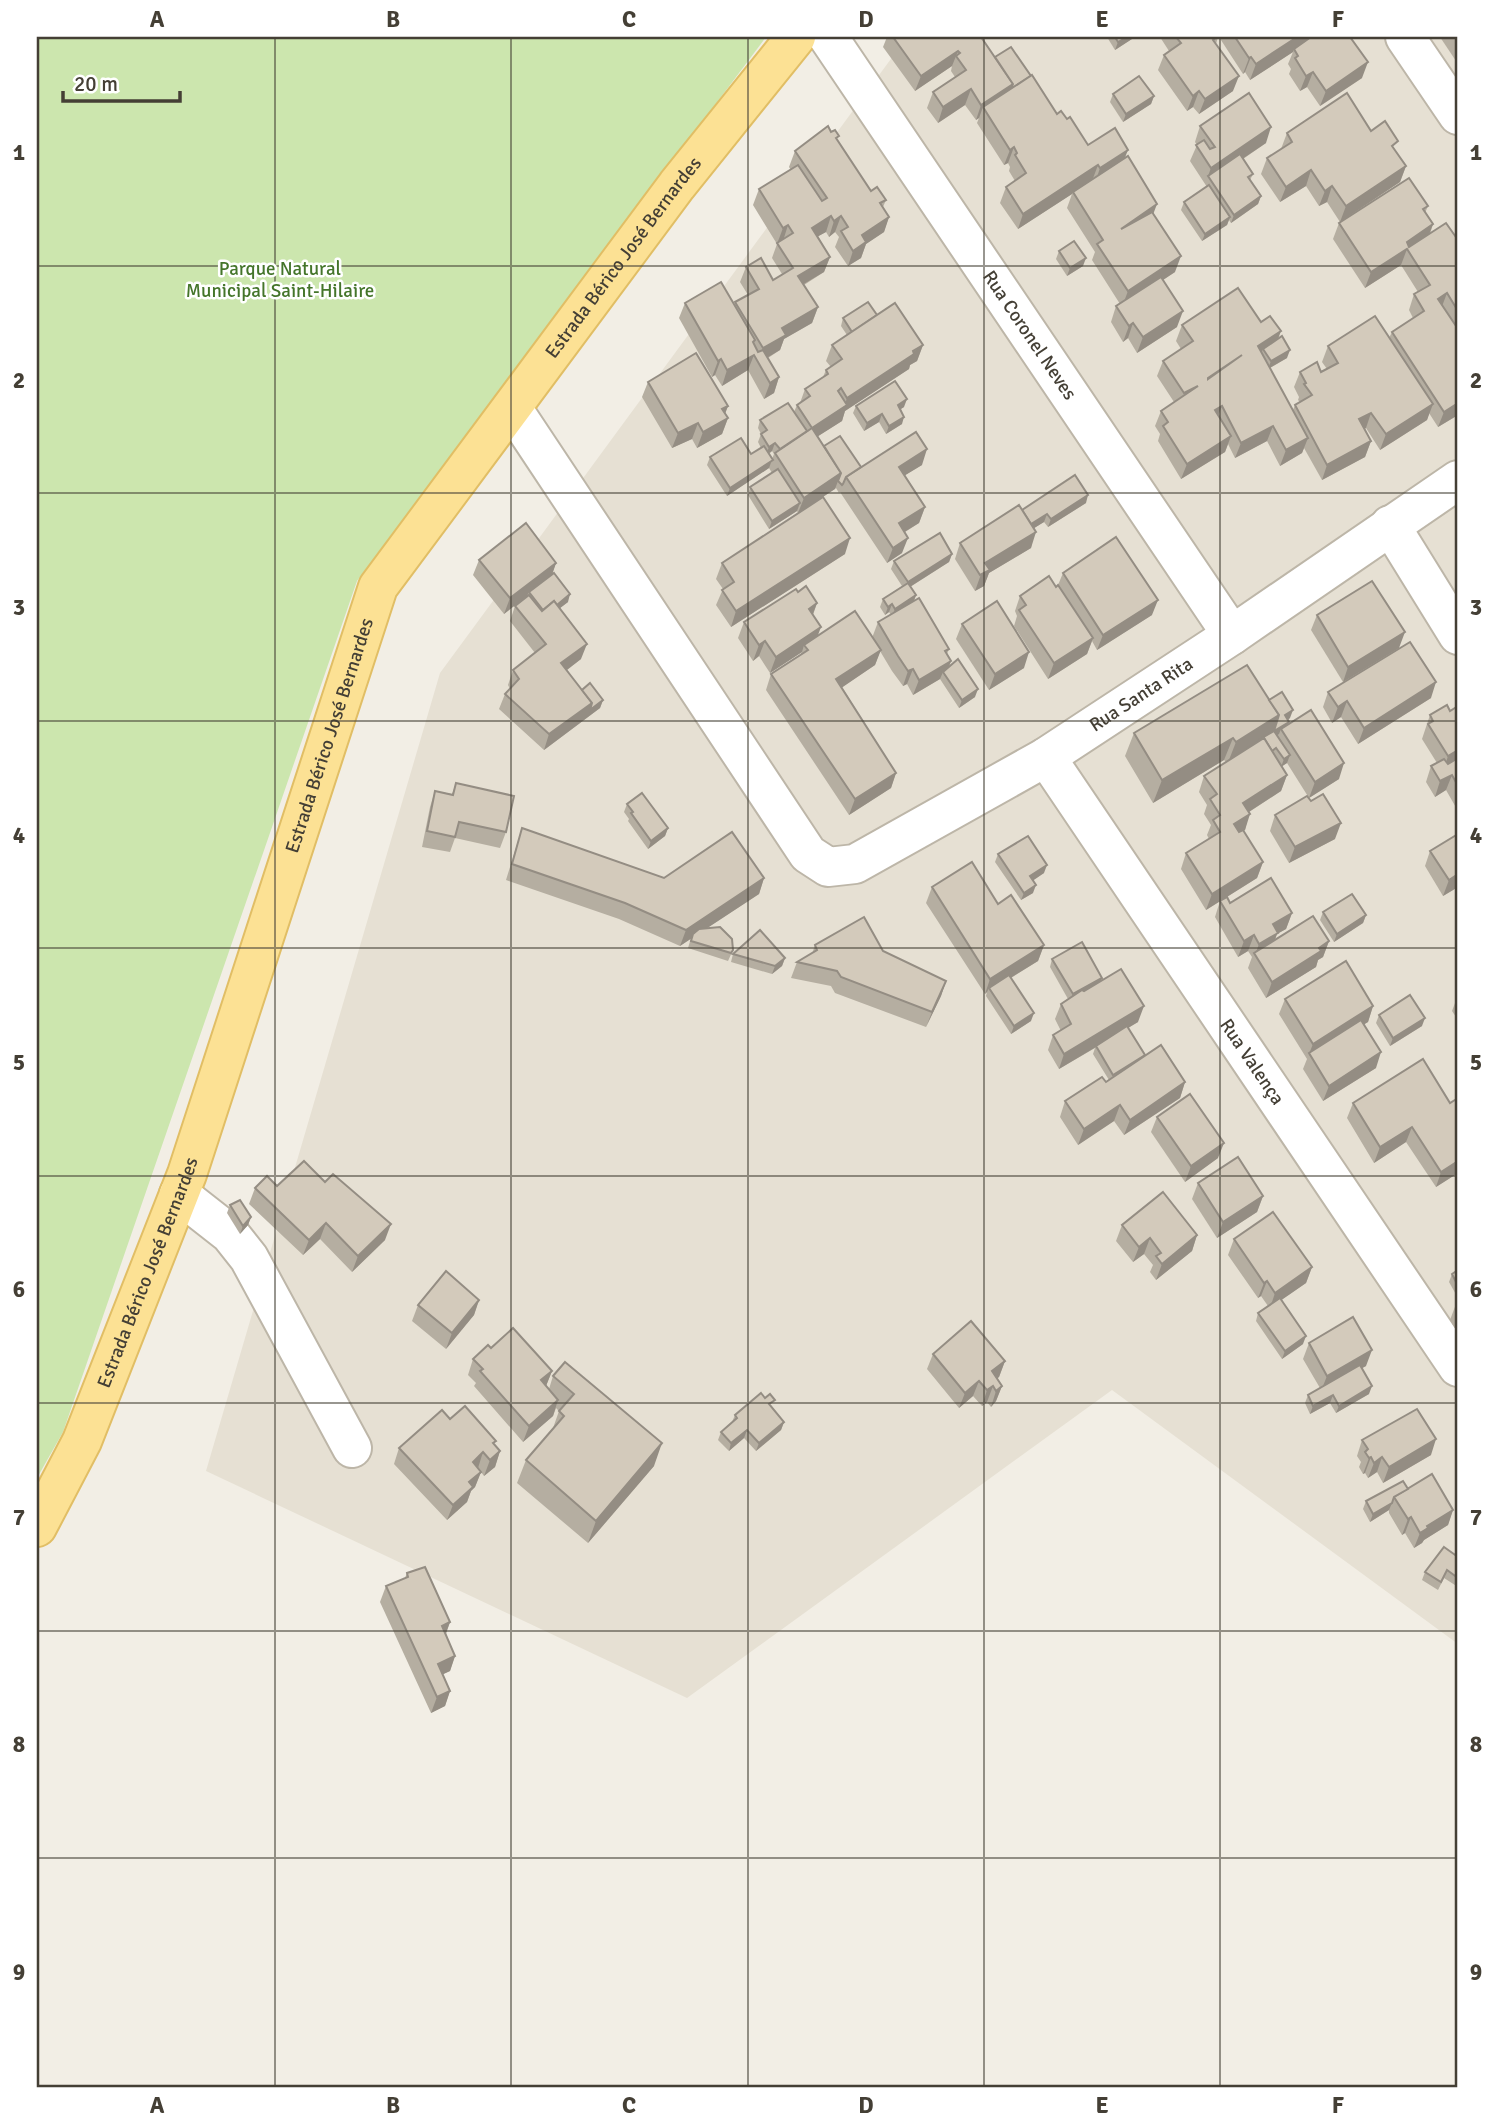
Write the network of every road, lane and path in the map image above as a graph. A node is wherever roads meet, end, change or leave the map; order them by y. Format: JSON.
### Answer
{"nodes":[{"id":1,"x":796,"y":37,"type":"edge"},
{"id":2,"x":828,"y":37,"type":"edge"},
{"id":3,"x":1405,"y":37,"type":"edge"},
{"id":4,"x":1458,"y":115,"type":"edge"},
{"id":5,"x":512,"y":408,"type":"junction"},
{"id":6,"x":1458,"y":480,"type":"edge"},
{"id":7,"x":1390,"y":525,"type":"junction"},
{"id":8,"x":1232,"y":635,"type":"junction"},
{"id":9,"x":1458,"y":635,"type":"edge"},
{"id":10,"x":1046,"y":757,"type":"junction"},
{"id":11,"x":179,"y":1194,"type":"junction"},
{"id":12,"x":1458,"y":1367,"type":"edge"},
{"id":13,"x":352,"y":1448,"type":"dead end"},
{"id":14,"x":37,"y":1527,"type":"edge"}],
"edges":[{"from":1,"to":5,"type":"main road","name":"Estrada Bérico José Bernardes"},
{"from":2,"to":8,"type":"street","name":"Rua Coronel Neves"},
{"from":3,"to":4,"type":"street"},
{"from":5,"to":10,"type":"street","name":"Rua Santa Rita"},
{"from":5,"to":11,"type":"main road","name":"Estrada Bérico José Bernardes"},
{"from":6,"to":7,"type":"street","name":"Rua Santa Rita"},
{"from":7,"to":8,"type":"street","name":"Rua Santa Rita"},
{"from":7,"to":9,"type":"street"},
{"from":8,"to":10,"type":"street","name":"Rua Santa Rita"},
{"from":10,"to":12,"type":"street","name":"Rua Valença"},
{"from":11,"to":13,"type":"street"},
{"from":11,"to":14,"type":"main road","name":"Estrada Bérico José Bernardes"}]}
